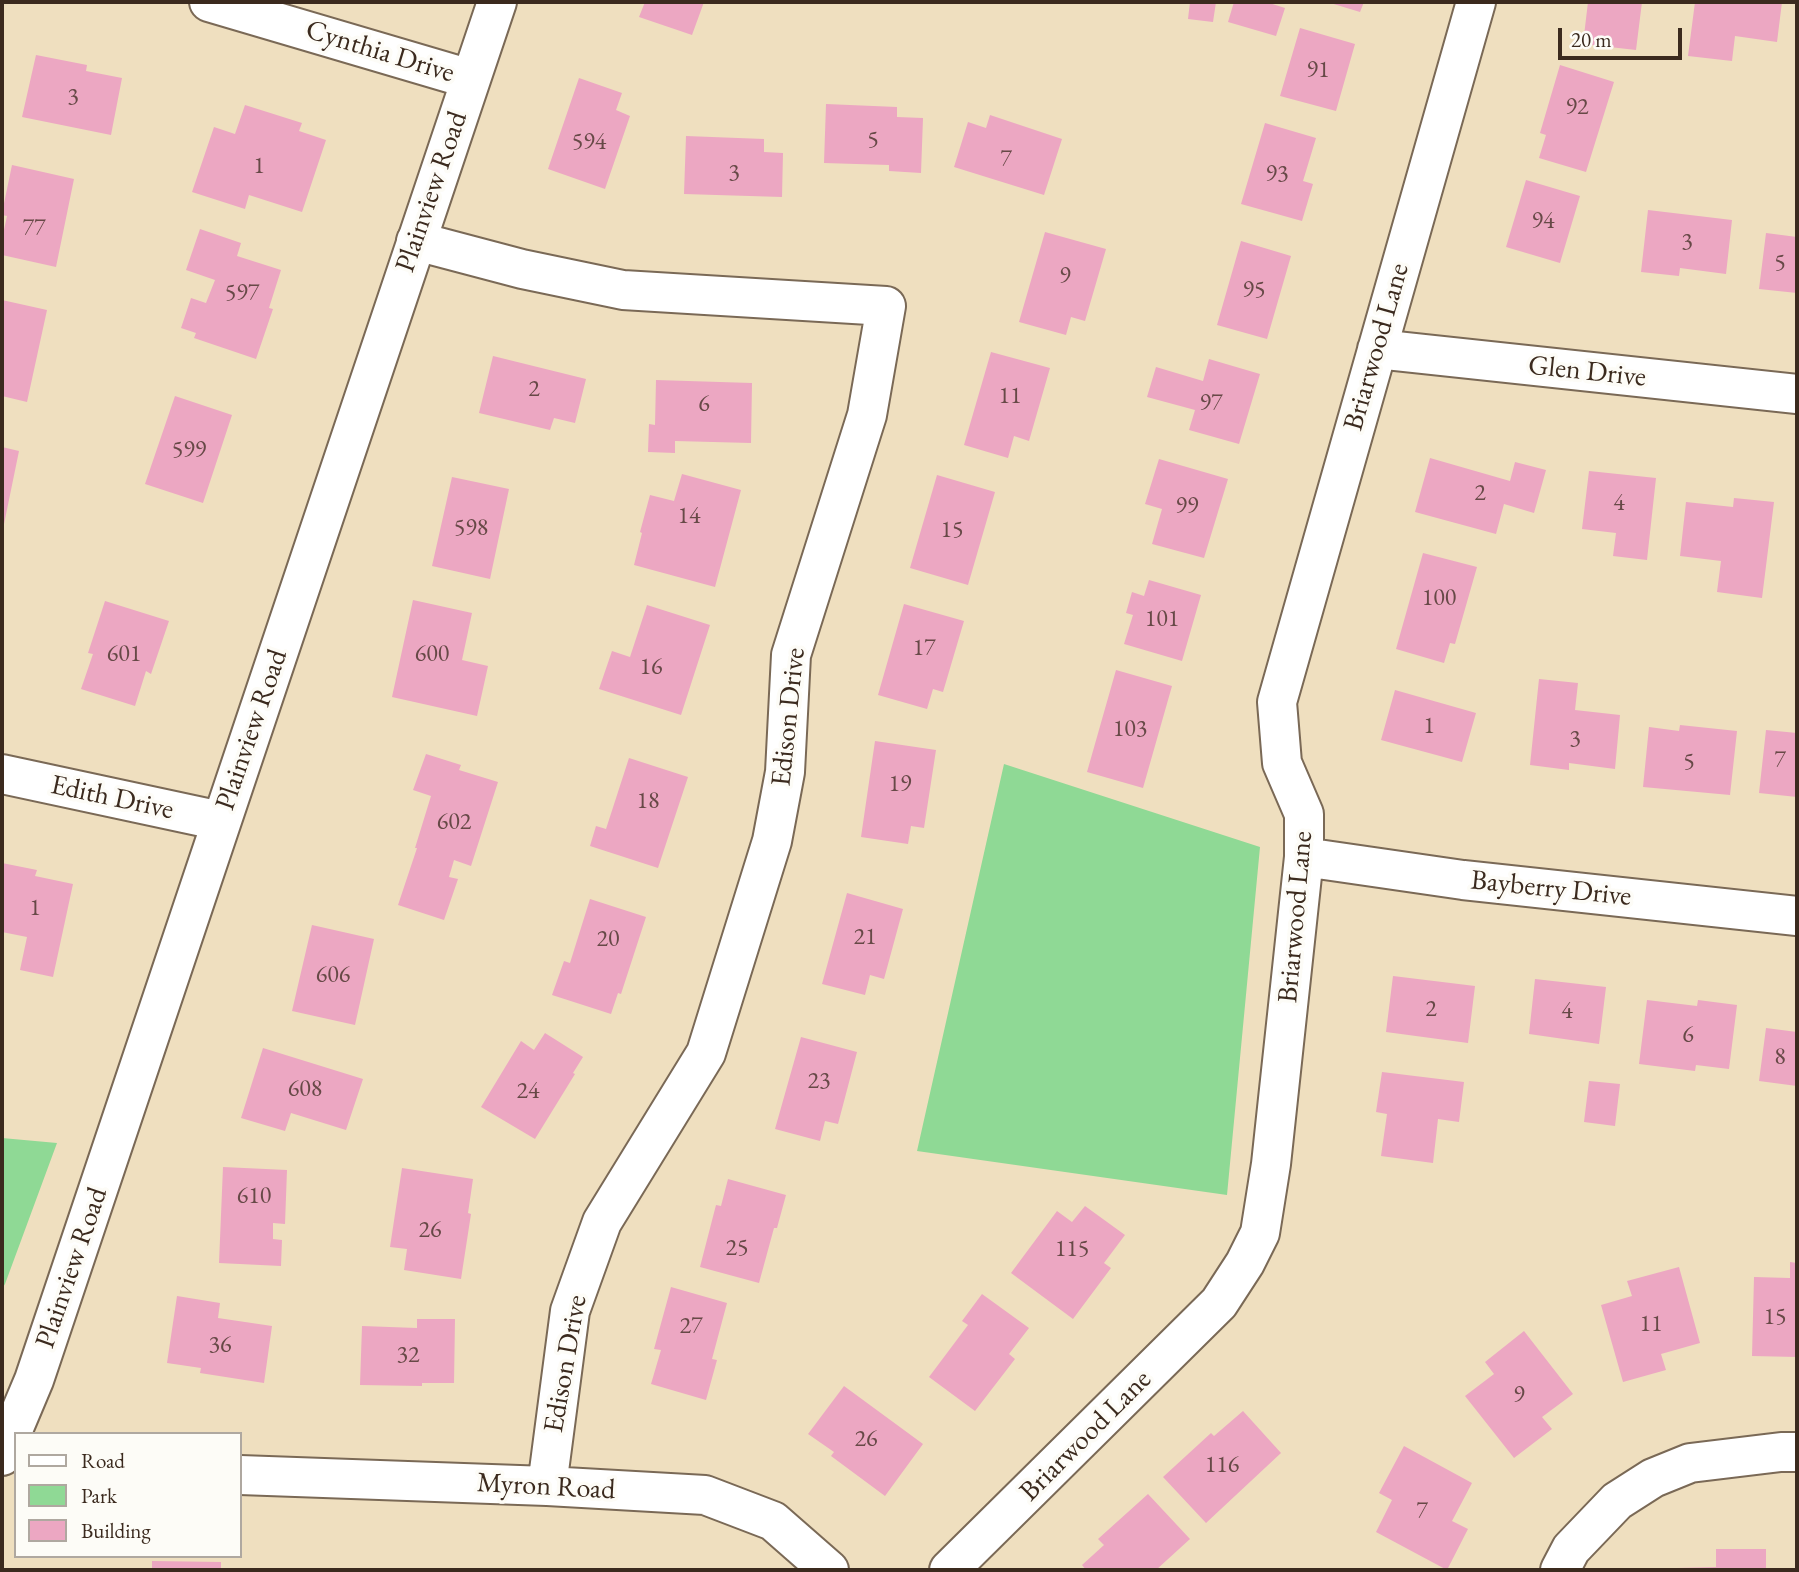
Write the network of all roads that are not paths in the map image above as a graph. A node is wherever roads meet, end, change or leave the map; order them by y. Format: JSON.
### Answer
{"nodes":[{"id":1,"x":209,"y":2,"type":"edge"},
{"id":2,"x":497,"y":2,"type":"edge"},
{"id":3,"x":1476,"y":2,"type":"edge"},
{"id":4,"x":470,"y":79,"type":"junction"},
{"id":5,"x":416,"y":241,"type":"junction"},
{"id":6,"x":1377,"y":349,"type":"junction"},
{"id":7,"x":1797,"y":394,"type":"edge"},
{"id":8,"x":2,"y":774,"type":"edge"},
{"id":9,"x":221,"y":821,"type":"junction"},
{"id":10,"x":1304,"y":857,"type":"junction"},
{"id":11,"x":1797,"y":916,"type":"edge"},
{"id":12,"x":1797,"y":1452,"type":"edge"},
{"id":13,"x":2,"y":1456,"type":"edge"},
{"id":14,"x":242,"y":1475,"type":"edge"},
{"id":15,"x":547,"y":1486,"type":"junction"},
{"id":16,"x":829,"y":1570,"type":"edge"},
{"id":17,"x":949,"y":1570,"type":"edge"},
{"id":18,"x":1560,"y":1570,"type":"edge"}],
"edges":[{"from":1,"to":4,"type":"street","name":"Cynthia Drive"},
{"from":2,"to":4,"type":"street","name":"Plainview Road"},
{"from":3,"to":6,"type":"street","name":"Briarwood Lane"},
{"from":4,"to":5,"type":"street","name":"Plainview Road"},
{"from":5,"to":9,"type":"street","name":"Plainview Road"},
{"from":5,"to":15,"type":"street","name":"Edison Drive"},
{"from":6,"to":7,"type":"street","name":"Glen Drive"},
{"from":6,"to":10,"type":"street","name":"Briarwood Lane"},
{"from":8,"to":9,"type":"street","name":"Edith Drive"},
{"from":9,"to":13,"type":"street","name":"Plainview Road"},
{"from":10,"to":11,"type":"street","name":"Bayberry Drive"},
{"from":10,"to":17,"type":"street","name":"Briarwood Lane"},
{"from":12,"to":18,"type":"street"},
{"from":14,"to":15,"type":"street","name":"Myron Road"},
{"from":15,"to":16,"type":"street","name":"Myron Road"}]}
